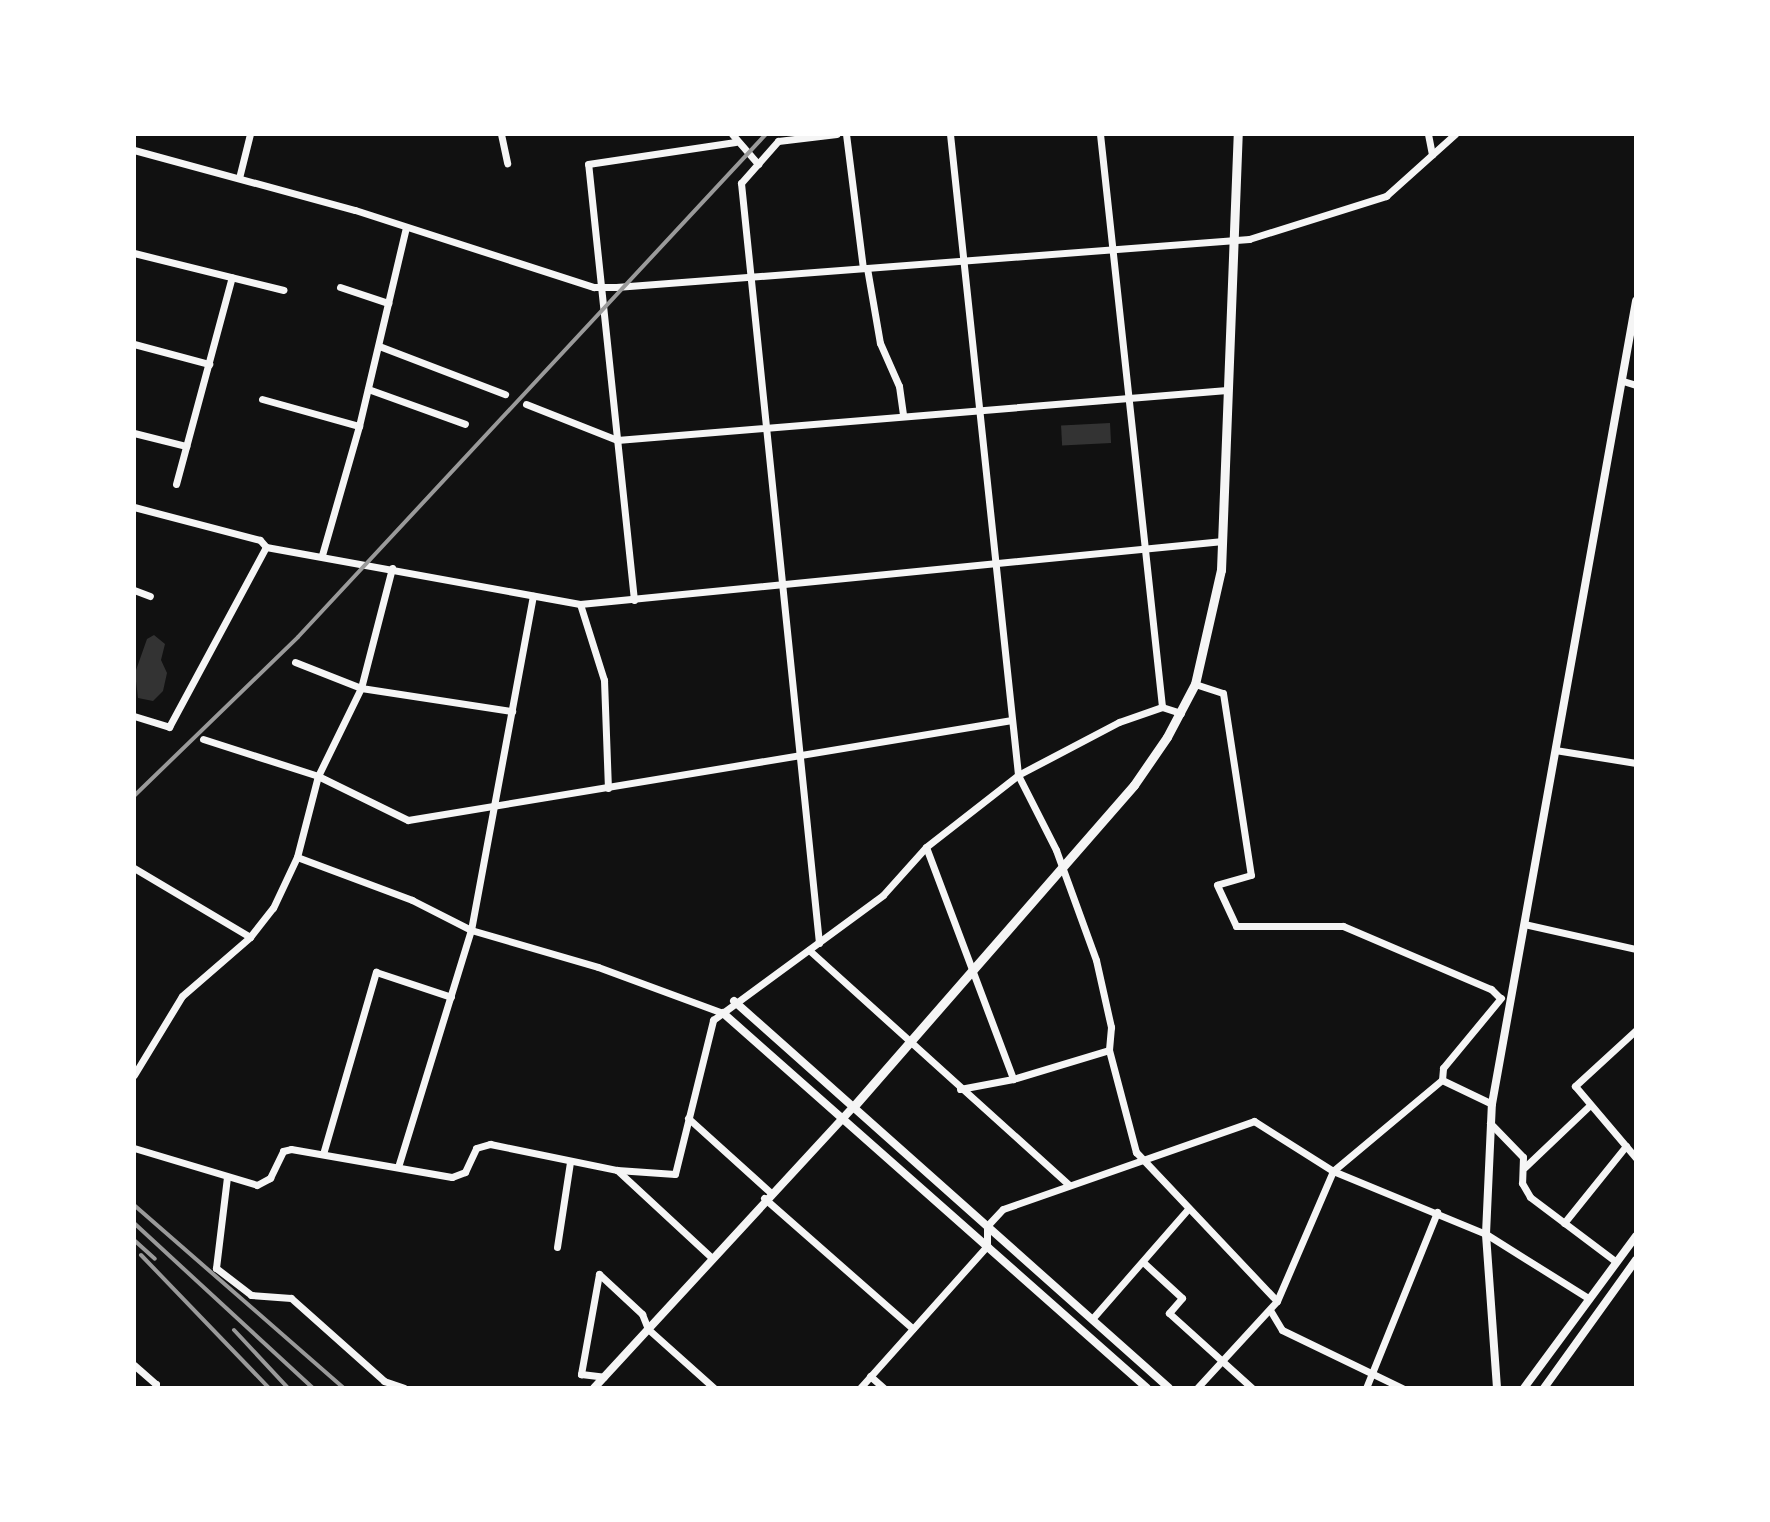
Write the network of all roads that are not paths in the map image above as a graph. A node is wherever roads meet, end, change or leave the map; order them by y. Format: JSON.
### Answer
{"nodes":[{"id":1,"x":250,"y":134,"type":"edge"},
{"id":2,"x":501,"y":134,"type":"edge"},
{"id":3,"x":837,"y":134,"type":"edge"},
{"id":4,"x":846,"y":134,"type":"edge"},
{"id":5,"x":950,"y":134,"type":"edge"},
{"id":6,"x":1100,"y":134,"type":"edge"},
{"id":7,"x":1238,"y":134,"type":"edge"},
{"id":8,"x":1428,"y":134,"type":"edge"},
{"id":9,"x":1455,"y":134,"type":"edge"},
{"id":10,"x":734,"y":138,"type":"edge"},
{"id":11,"x":134,"y":150,"type":"edge"},
{"id":12,"x":1432,"y":155,"type":"junction"},
{"id":13,"x":507,"y":163,"type":"dead end"},
{"id":14,"x":758,"y":164,"type":"junction"},
{"id":15,"x":239,"y":178,"type":"junction"},
{"id":16,"x":406,"y":227,"type":"junction"},
{"id":17,"x":1233,"y":241,"type":"junction"},
{"id":18,"x":1111,"y":248,"type":"junction"},
{"id":19,"x":134,"y":253,"type":"edge"},
{"id":20,"x":964,"y":261,"type":"junction"},
{"id":21,"x":865,"y":268,"type":"junction"},
{"id":22,"x":232,"y":277,"type":"junction"},
{"id":23,"x":749,"y":278,"type":"junction"},
{"id":24,"x":340,"y":287,"type":"dead end"},
{"id":25,"x":600,"y":287,"type":"junction"},
{"id":26,"x":284,"y":290,"type":"dead end"},
{"id":27,"x":1636,"y":301,"type":"edge"},
{"id":28,"x":388,"y":303,"type":"junction"},
{"id":29,"x":134,"y":344,"type":"edge"},
{"id":30,"x":379,"y":346,"type":"junction"},
{"id":31,"x":209,"y":364,"type":"junction"},
{"id":32,"x":1623,"y":381,"type":"junction"},
{"id":33,"x":1636,"y":385,"type":"edge"},
{"id":34,"x":368,"y":389,"type":"junction"},
{"id":35,"x":1227,"y":390,"type":"junction"},
{"id":36,"x":505,"y":394,"type":"dead end"},
{"id":37,"x":1129,"y":397,"type":"junction"},
{"id":38,"x":262,"y":399,"type":"dead end"},
{"id":39,"x":526,"y":404,"type":"dead end"},
{"id":40,"x":980,"y":409,"type":"junction"},
{"id":41,"x":903,"y":416,"type":"junction"},
{"id":42,"x":465,"y":424,"type":"dead end"},
{"id":43,"x":359,"y":426,"type":"junction"},
{"id":44,"x":765,"y":428,"type":"junction"},
{"id":45,"x":134,"y":433,"type":"edge"},
{"id":46,"x":617,"y":440,"type":"junction"},
{"id":47,"x":186,"y":446,"type":"junction"},
{"id":48,"x":176,"y":484,"type":"dead end"},
{"id":49,"x":134,"y":507,"type":"edge"},
{"id":50,"x":1223,"y":541,"type":"junction"},
{"id":51,"x":266,"y":547,"type":"junction"},
{"id":52,"x":1145,"y":549,"type":"junction"},
{"id":53,"x":322,"y":555,"type":"junction"},
{"id":54,"x":996,"y":563,"type":"junction"},
{"id":55,"x":392,"y":568,"type":"junction"},
{"id":56,"x":782,"y":585,"type":"junction"},
{"id":57,"x":134,"y":590,"type":"edge"},
{"id":58,"x":150,"y":596,"type":"dead end"},
{"id":59,"x":533,"y":596,"type":"junction"},
{"id":60,"x":634,"y":600,"type":"junction"},
{"id":61,"x":580,"y":604,"type":"junction"},
{"id":62,"x":295,"y":662,"type":"dead end"},
{"id":63,"x":1195,"y":684,"type":"junction"},
{"id":64,"x":361,"y":688,"type":"junction"},
{"id":65,"x":1162,"y":707,"type":"junction"},
{"id":66,"x":512,"y":711,"type":"junction"},
{"id":67,"x":1181,"y":713,"type":"junction"},
{"id":68,"x":134,"y":716,"type":"edge"},
{"id":69,"x":1012,"y":720,"type":"junction"},
{"id":70,"x":203,"y":739,"type":"dead end"},
{"id":71,"x":1555,"y":750,"type":"junction"},
{"id":72,"x":801,"y":757,"type":"junction"},
{"id":73,"x":1636,"y":763,"type":"edge"},
{"id":74,"x":1018,"y":775,"type":"junction"},
{"id":75,"x":318,"y":776,"type":"junction"},
{"id":76,"x":608,"y":788,"type":"junction"},
{"id":77,"x":494,"y":809,"type":"junction"},
{"id":78,"x":926,"y":847,"type":"junction"},
{"id":79,"x":297,"y":857,"type":"junction"},
{"id":80,"x":1062,"y":866,"type":"junction"},
{"id":81,"x":134,"y":868,"type":"edge"},
{"id":82,"x":1524,"y":924,"type":"junction"},
{"id":83,"x":471,"y":930,"type":"junction"},
{"id":84,"x":250,"y":937,"type":"junction"},
{"id":85,"x":819,"y":943,"type":"junction"},
{"id":86,"x":1636,"y":949,"type":"edge"},
{"id":87,"x":809,"y":950,"type":"junction"},
{"id":88,"x":971,"y":968,"type":"junction"},
{"id":89,"x":451,"y":997,"type":"junction"},
{"id":90,"x":1499,"y":997,"type":"junction"},
{"id":91,"x":1510,"y":999,"type":"junction"},
{"id":92,"x":734,"y":1001,"type":"junction"},
{"id":93,"x":723,"y":1013,"type":"junction"},
{"id":94,"x":1636,"y":1030,"type":"edge"},
{"id":95,"x":907,"y":1041,"type":"junction"},
{"id":96,"x":1109,"y":1050,"type":"junction"},
{"id":97,"x":134,"y":1075,"type":"edge"},
{"id":98,"x":1013,"y":1079,"type":"junction"},
{"id":99,"x":1442,"y":1080,"type":"junction"},
{"id":100,"x":960,"y":1089,"type":"junction"},
{"id":101,"x":1492,"y":1104,"type":"junction"},
{"id":102,"x":854,"y":1106,"type":"junction"},
{"id":103,"x":1589,"y":1106,"type":"junction"},
{"id":104,"x":688,"y":1118,"type":"junction"},
{"id":105,"x":841,"y":1118,"type":"junction"},
{"id":106,"x":1490,"y":1123,"type":"junction"},
{"id":107,"x":1626,"y":1146,"type":"junction"},
{"id":108,"x":134,"y":1148,"type":"edge"},
{"id":109,"x":323,"y":1154,"type":"junction"},
{"id":110,"x":1142,"y":1158,"type":"junction"},
{"id":111,"x":1636,"y":1158,"type":"edge"},
{"id":112,"x":570,"y":1162,"type":"junction"},
{"id":113,"x":398,"y":1167,"type":"junction"},
{"id":114,"x":1525,"y":1167,"type":"junction"},
{"id":115,"x":617,"y":1170,"type":"junction"},
{"id":116,"x":1333,"y":1171,"type":"junction"},
{"id":117,"x":227,"y":1177,"type":"junction"},
{"id":118,"x":1069,"y":1185,"type":"junction"},
{"id":119,"x":767,"y":1195,"type":"junction"},
{"id":120,"x":1189,"y":1208,"type":"junction"},
{"id":121,"x":1437,"y":1212,"type":"junction"},
{"id":122,"x":1564,"y":1223,"type":"junction"},
{"id":123,"x":987,"y":1226,"type":"junction"},
{"id":124,"x":1486,"y":1234,"type":"junction"},
{"id":125,"x":1636,"y":1236,"type":"edge"},
{"id":126,"x":987,"y":1246,"type":"junction"},
{"id":127,"x":557,"y":1247,"type":"dead end"},
{"id":128,"x":711,"y":1257,"type":"junction"},
{"id":129,"x":1636,"y":1260,"type":"edge"},
{"id":130,"x":1615,"y":1261,"type":"junction"},
{"id":131,"x":1143,"y":1262,"type":"junction"},
{"id":132,"x":1627,"y":1272,"type":"junction"},
{"id":133,"x":1636,"y":1279,"type":"edge"},
{"id":134,"x":1588,"y":1298,"type":"junction"},
{"id":135,"x":1277,"y":1301,"type":"junction"},
{"id":136,"x":1270,"y":1310,"type":"junction"},
{"id":137,"x":1092,"y":1319,"type":"junction"},
{"id":138,"x":648,"y":1329,"type":"junction"},
{"id":139,"x":913,"y":1329,"type":"junction"},
{"id":140,"x":1221,"y":1361,"type":"junction"},
{"id":141,"x":134,"y":1365,"type":"edge"},
{"id":142,"x":870,"y":1376,"type":"junction"},
{"id":143,"x":1371,"y":1376,"type":"junction"},
{"id":144,"x":604,"y":1377,"type":"junction"},
{"id":145,"x":155,"y":1388,"type":"edge"},
{"id":146,"x":404,"y":1388,"type":"edge"},
{"id":147,"x":594,"y":1388,"type":"edge"},
{"id":148,"x":714,"y":1388,"type":"edge"},
{"id":149,"x":860,"y":1388,"type":"edge"},
{"id":150,"x":884,"y":1388,"type":"edge"},
{"id":151,"x":1147,"y":1388,"type":"edge"},
{"id":152,"x":1169,"y":1388,"type":"edge"},
{"id":153,"x":1197,"y":1388,"type":"edge"},
{"id":154,"x":1252,"y":1388,"type":"edge"},
{"id":155,"x":1366,"y":1388,"type":"edge"},
{"id":156,"x":1402,"y":1388,"type":"edge"},
{"id":157,"x":1497,"y":1388,"type":"edge"},
{"id":158,"x":1524,"y":1388,"type":"edge"},
{"id":159,"x":1544,"y":1388,"type":"edge"}],
"edges":[{"from":1,"to":15,"type":"street"},
{"from":2,"to":13,"type":"street"},
{"from":3,"to":14,"type":"street"},
{"from":4,"to":21,"type":"street"},
{"from":5,"to":20,"type":"street"},
{"from":6,"to":18,"type":"street"},
{"from":7,"to":17,"type":"main road"},
{"from":8,"to":12,"type":"street"},
{"from":9,"to":12,"type":"street"},
{"from":10,"to":14,"type":"street"},
{"from":10,"to":25,"type":"street"},
{"from":11,"to":15,"type":"street"},
{"from":12,"to":17,"type":"street"},
{"from":14,"to":23,"type":"street"},
{"from":15,"to":16,"type":"street"},
{"from":16,"to":25,"type":"street"},
{"from":16,"to":28,"type":"street"},
{"from":17,"to":18,"type":"street"},
{"from":17,"to":35,"type":"main road"},
{"from":18,"to":20,"type":"street"},
{"from":18,"to":37,"type":"street"},
{"from":19,"to":22,"type":"street"},
{"from":20,"to":21,"type":"street"},
{"from":20,"to":40,"type":"street"},
{"from":21,"to":23,"type":"street"},
{"from":21,"to":41,"type":"street"},
{"from":22,"to":26,"type":"street"},
{"from":22,"to":31,"type":"street"},
{"from":23,"to":25,"type":"street"},
{"from":23,"to":44,"type":"street"},
{"from":24,"to":28,"type":"street"},
{"from":25,"to":46,"type":"street"},
{"from":27,"to":32,"type":"street"},
{"from":28,"to":30,"type":"street"},
{"from":29,"to":31,"type":"street"},
{"from":30,"to":34,"type":"street"},
{"from":30,"to":36,"type":"street"},
{"from":31,"to":47,"type":"street"},
{"from":32,"to":33,"type":"street"},
{"from":32,"to":71,"type":"street"},
{"from":34,"to":42,"type":"street"},
{"from":34,"to":43,"type":"street"},
{"from":35,"to":37,"type":"street"},
{"from":35,"to":50,"type":"main road"},
{"from":37,"to":40,"type":"street"},
{"from":37,"to":52,"type":"street"},
{"from":38,"to":43,"type":"street"},
{"from":39,"to":46,"type":"street"},
{"from":40,"to":41,"type":"street"},
{"from":40,"to":54,"type":"street"},
{"from":41,"to":44,"type":"street"},
{"from":43,"to":53,"type":"street"},
{"from":44,"to":46,"type":"street"},
{"from":44,"to":56,"type":"street"},
{"from":45,"to":47,"type":"street"},
{"from":46,"to":60,"type":"street"},
{"from":47,"to":48,"type":"street"},
{"from":49,"to":51,"type":"street"},
{"from":50,"to":52,"type":"street"},
{"from":50,"to":63,"type":"main road"},
{"from":51,"to":53,"type":"street"},
{"from":51,"to":68,"type":"street"},
{"from":52,"to":54,"type":"street"},
{"from":52,"to":65,"type":"street"},
{"from":53,"to":55,"type":"street"},
{"from":54,"to":56,"type":"street"},
{"from":54,"to":69,"type":"street"},
{"from":55,"to":59,"type":"street"},
{"from":55,"to":64,"type":"street"},
{"from":56,"to":60,"type":"street"},
{"from":56,"to":72,"type":"street"},
{"from":57,"to":58,"type":"street"},
{"from":59,"to":61,"type":"street"},
{"from":59,"to":66,"type":"street"},
{"from":60,"to":61,"type":"street"},
{"from":61,"to":76,"type":"street"},
{"from":62,"to":64,"type":"street"},
{"from":63,"to":67,"type":"main road"},
{"from":63,"to":90,"type":"street"},
{"from":64,"to":66,"type":"street"},
{"from":64,"to":75,"type":"street"},
{"from":65,"to":67,"type":"street"},
{"from":65,"to":74,"type":"street"},
{"from":66,"to":77,"type":"street"},
{"from":67,"to":80,"type":"main road"},
{"from":69,"to":72,"type":"street"},
{"from":69,"to":74,"type":"street"},
{"from":70,"to":75,"type":"street"},
{"from":71,"to":73,"type":"street"},
{"from":71,"to":82,"type":"street"},
{"from":72,"to":76,"type":"street"},
{"from":72,"to":85,"type":"street"},
{"from":74,"to":78,"type":"street"},
{"from":74,"to":80,"type":"street"},
{"from":75,"to":77,"type":"street"},
{"from":75,"to":79,"type":"street"},
{"from":76,"to":77,"type":"street"},
{"from":77,"to":83,"type":"street"},
{"from":78,"to":85,"type":"street"},
{"from":78,"to":88,"type":"street"},
{"from":79,"to":83,"type":"street"},
{"from":79,"to":84,"type":"street"},
{"from":80,"to":88,"type":"main road"},
{"from":80,"to":96,"type":"street"},
{"from":81,"to":84,"type":"street"},
{"from":82,"to":86,"type":"street"},
{"from":82,"to":91,"type":"street"},
{"from":83,"to":89,"type":"street"},
{"from":83,"to":93,"type":"street"},
{"from":84,"to":97,"type":"street"},
{"from":85,"to":87,"type":"street"},
{"from":87,"to":92,"type":"street"},
{"from":87,"to":95,"type":"street"},
{"from":88,"to":95,"type":"main road"},
{"from":88,"to":98,"type":"street"},
{"from":89,"to":109,"type":"street"},
{"from":89,"to":113,"type":"street"},
{"from":90,"to":91,"type":"street"},
{"from":90,"to":99,"type":"street"},
{"from":91,"to":101,"type":"street"},
{"from":92,"to":93,"type":"street"},
{"from":92,"to":102,"type":"street"},
{"from":93,"to":104,"type":"street"},
{"from":93,"to":105,"type":"street"},
{"from":94,"to":103,"type":"street"},
{"from":95,"to":100,"type":"street"},
{"from":95,"to":102,"type":"main road"},
{"from":96,"to":98,"type":"street"},
{"from":96,"to":110,"type":"street"},
{"from":98,"to":100,"type":"street"},
{"from":99,"to":101,"type":"street"},
{"from":99,"to":116,"type":"street"},
{"from":100,"to":118,"type":"street"},
{"from":101,"to":106,"type":"street"},
{"from":102,"to":105,"type":"street"},
{"from":102,"to":123,"type":"street"},
{"from":103,"to":107,"type":"street"},
{"from":103,"to":114,"type":"street"},
{"from":104,"to":115,"type":"street"},
{"from":104,"to":119,"type":"street"},
{"from":105,"to":119,"type":"street"},
{"from":105,"to":126,"type":"street"},
{"from":106,"to":114,"type":"street"},
{"from":106,"to":124,"type":"street"},
{"from":107,"to":111,"type":"street"},
{"from":107,"to":122,"type":"street"},
{"from":108,"to":117,"type":"street"},
{"from":109,"to":113,"type":"street"},
{"from":109,"to":117,"type":"street"},
{"from":110,"to":116,"type":"street"},
{"from":110,"to":118,"type":"street"},
{"from":110,"to":120,"type":"street"},
{"from":112,"to":113,"type":"street"},
{"from":112,"to":115,"type":"street"},
{"from":112,"to":127,"type":"street"},
{"from":114,"to":122,"type":"street"},
{"from":115,"to":128,"type":"street"},
{"from":116,"to":121,"type":"street"},
{"from":116,"to":135,"type":"street"},
{"from":117,"to":146,"type":"street"},
{"from":118,"to":123,"type":"street"},
{"from":119,"to":128,"type":"street"},
{"from":119,"to":139,"type":"street"},
{"from":120,"to":131,"type":"street"},
{"from":120,"to":135,"type":"street"},
{"from":121,"to":124,"type":"street"},
{"from":121,"to":143,"type":"street"},
{"from":122,"to":130,"type":"street"},
{"from":123,"to":126,"type":"street"},
{"from":123,"to":137,"type":"street"},
{"from":124,"to":134,"type":"street"},
{"from":124,"to":157,"type":"street"},
{"from":125,"to":130,"type":"street"},
{"from":126,"to":139,"type":"street"},
{"from":126,"to":151,"type":"street"},
{"from":128,"to":138,"type":"street"},
{"from":129,"to":132,"type":"street"},
{"from":130,"to":134,"type":"street"},
{"from":131,"to":137,"type":"street"},
{"from":131,"to":140,"type":"street"},
{"from":132,"to":133,"type":"street"},
{"from":132,"to":159,"type":"street"},
{"from":134,"to":158,"type":"street"},
{"from":135,"to":136,"type":"street"},
{"from":136,"to":140,"type":"street"},
{"from":136,"to":143,"type":"street"},
{"from":137,"to":152,"type":"street"},
{"from":138,"to":144,"type":"street"},
{"from":138,"to":144,"type":"street"},
{"from":138,"to":148,"type":"street"},
{"from":139,"to":142,"type":"street"},
{"from":140,"to":153,"type":"street"},
{"from":140,"to":154,"type":"street"},
{"from":141,"to":145,"type":"street"},
{"from":142,"to":149,"type":"street"},
{"from":142,"to":150,"type":"street"},
{"from":143,"to":155,"type":"street"},
{"from":143,"to":156,"type":"street"},
{"from":144,"to":147,"type":"street"}]}
